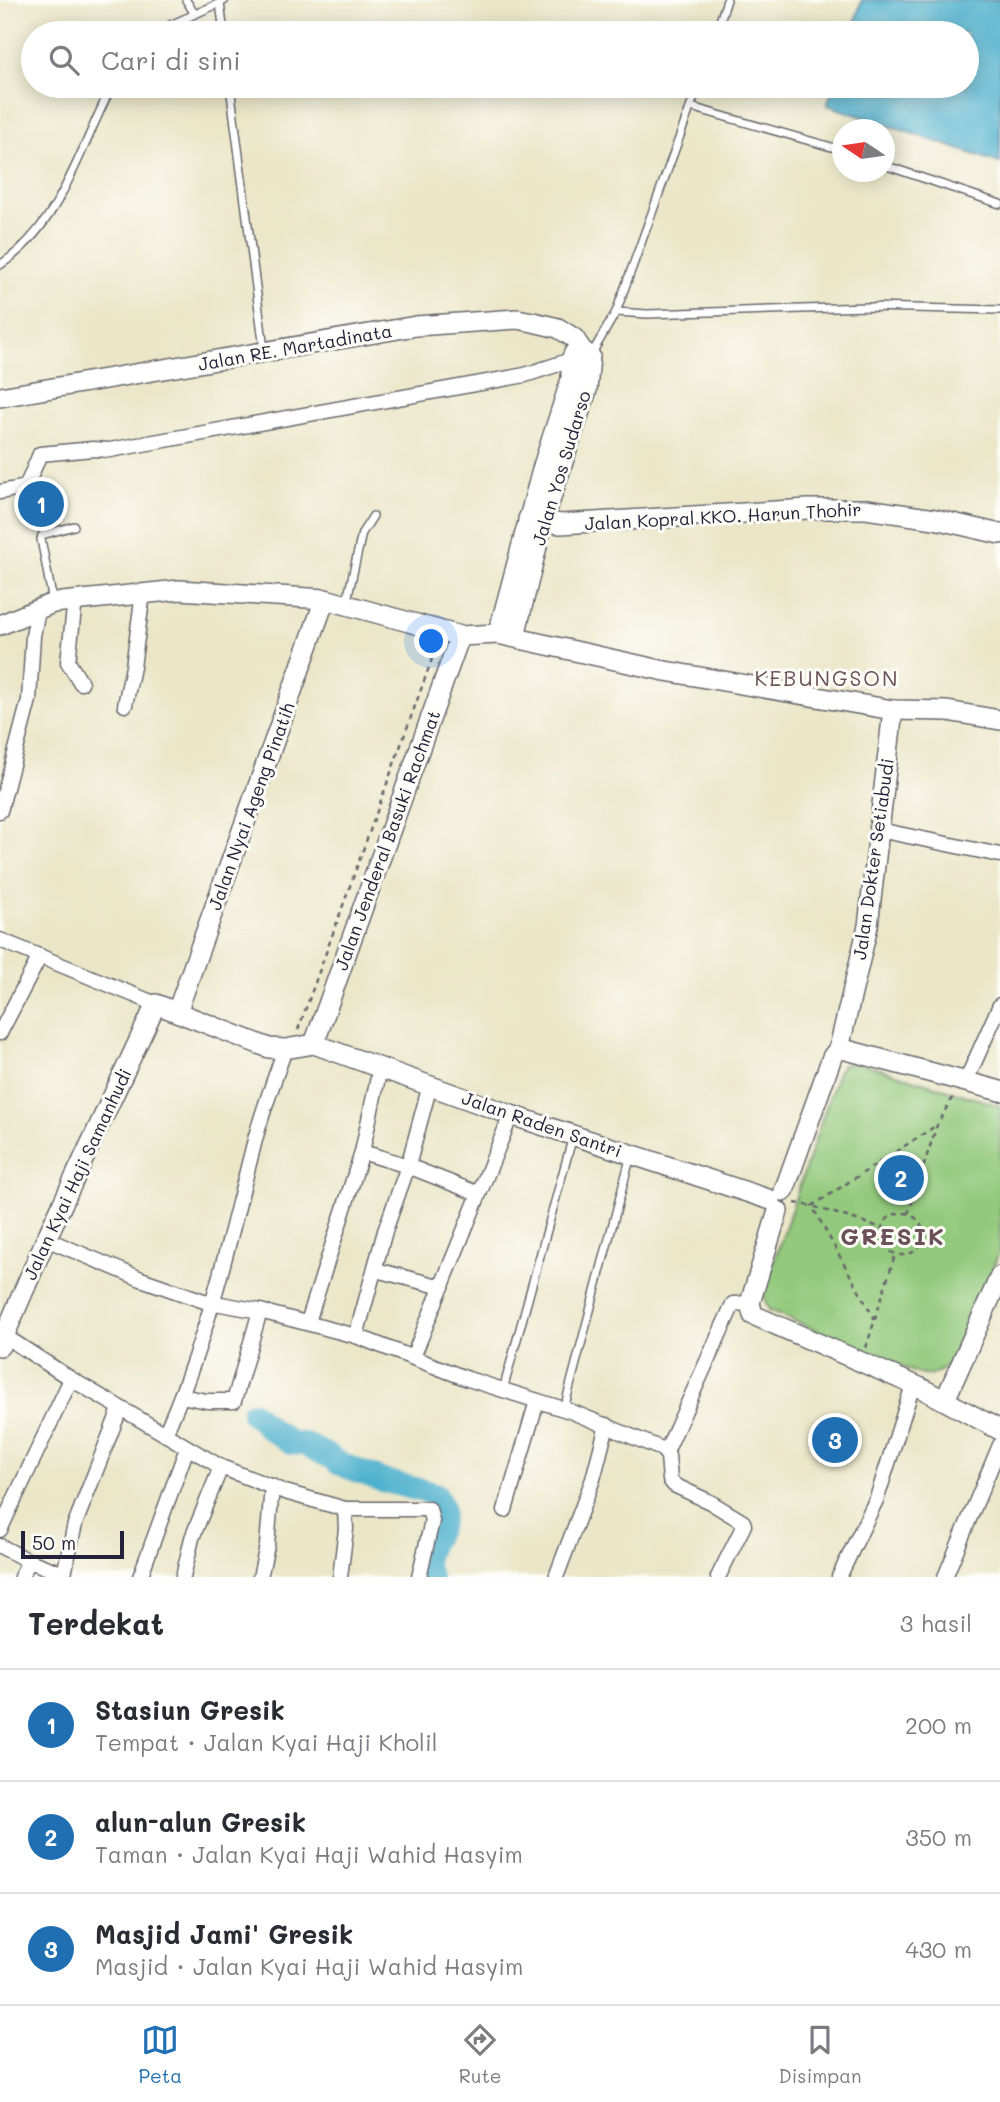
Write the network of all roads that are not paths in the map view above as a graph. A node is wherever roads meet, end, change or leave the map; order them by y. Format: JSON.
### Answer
{"nodes":[{"id":1,"x":186,"y":0,"type":"edge"},
{"id":2,"x":727,"y":0,"type":"edge"},
{"id":3,"x":223,"y":1,"type":"edge"},
{"id":4,"x":194,"y":13,"type":"junction"},
{"id":5,"x":177,"y":21,"type":"edge"},
{"id":6,"x":224,"y":21,"type":"edge"},
{"id":7,"x":720,"y":21,"type":"edge"},
{"id":8,"x":106,"y":98,"type":"edge"},
{"id":9,"x":232,"y":98,"type":"edge"},
{"id":10,"x":694,"y":98,"type":"edge"},
{"id":11,"x":691,"y":107,"type":"junction"},
{"id":12,"x":832,"y":147,"type":"edge"},
{"id":13,"x":895,"y":169,"type":"edge"},
{"id":14,"x":1000,"y":204,"type":"edge"},
{"id":15,"x":0,"y":265,"type":"edge"},
{"id":16,"x":1000,"y":310,"type":"edge"},
{"id":17,"x":615,"y":312,"type":"junction"},
{"id":18,"x":265,"y":352,"type":"junction"},
{"id":19,"x":581,"y":355,"type":"junction"},
{"id":20,"x":0,"y":397,"type":"edge"},
{"id":21,"x":0,"y":492,"type":"edge"},
{"id":22,"x":373,"y":516,"type":"dead end"},
{"id":23,"x":535,"y":520,"type":"junction"},
{"id":24,"x":74,"y":526,"type":"dead end"},
{"id":25,"x":1000,"y":534,"type":"edge"},
{"id":26,"x":143,"y":593,"type":"junction"},
{"id":27,"x":325,"y":599,"type":"junction"},
{"id":28,"x":75,"y":600,"type":"junction"},
{"id":29,"x":346,"y":605,"type":"junction"},
{"id":30,"x":46,"y":606,"type":"junction"},
{"id":31,"x":0,"y":625,"type":"edge"},
{"id":32,"x":451,"y":634,"type":"junction"},
{"id":33,"x":506,"y":635,"type":"junction"},
{"id":34,"x":80,"y":683,"type":"dead end"},
{"id":35,"x":125,"y":705,"type":"dead end"},
{"id":36,"x":893,"y":710,"type":"junction"},
{"id":37,"x":1000,"y":720,"type":"edge"},
{"id":38,"x":0,"y":811,"type":"edge"},
{"id":39,"x":879,"y":830,"type":"junction"},
{"id":40,"x":1000,"y":855,"type":"edge"},
{"id":41,"x":0,"y":940,"type":"edge"},
{"id":42,"x":40,"y":956,"type":"junction"},
{"id":43,"x":156,"y":1004,"type":"junction"},
{"id":44,"x":1000,"y":1005,"type":"edge"},
{"id":45,"x":177,"y":1012,"type":"junction"},
{"id":46,"x":0,"y":1033,"type":"edge"},
{"id":47,"x":314,"y":1044,"type":"junction"},
{"id":48,"x":288,"y":1048,"type":"junction"},
{"id":49,"x":839,"y":1048,"type":"junction"},
{"id":50,"x":380,"y":1068,"type":"junction"},
{"id":51,"x":964,"y":1080,"type":"junction"},
{"id":52,"x":430,"y":1085,"type":"junction"},
{"id":53,"x":1000,"y":1091,"type":"edge"},
{"id":54,"x":511,"y":1115,"type":"junction"},
{"id":55,"x":573,"y":1135,"type":"junction"},
{"id":56,"x":362,"y":1152,"type":"junction"},
{"id":57,"x":631,"y":1154,"type":"junction"},
{"id":58,"x":408,"y":1166,"type":"junction"},
{"id":59,"x":479,"y":1195,"type":"junction"},
{"id":60,"x":781,"y":1201,"type":"junction"},
{"id":61,"x":46,"y":1240,"type":"junction"},
{"id":62,"x":376,"y":1270,"type":"junction"},
{"id":63,"x":1000,"y":1276,"type":"edge"},
{"id":64,"x":442,"y":1287,"type":"junction"},
{"id":65,"x":212,"y":1302,"type":"junction"},
{"id":66,"x":750,"y":1303,"type":"junction"},
{"id":67,"x":260,"y":1311,"type":"junction"},
{"id":68,"x":308,"y":1322,"type":"junction"},
{"id":69,"x":356,"y":1336,"type":"junction"},
{"id":70,"x":2,"y":1338,"type":"edge"},
{"id":71,"x":413,"y":1357,"type":"junction"},
{"id":72,"x":71,"y":1380,"type":"junction"},
{"id":73,"x":913,"y":1385,"type":"junction"},
{"id":74,"x":503,"y":1390,"type":"junction"},
{"id":75,"x":181,"y":1396,"type":"junction"},
{"id":76,"x":945,"y":1400,"type":"junction"},
{"id":77,"x":537,"y":1401,"type":"junction"},
{"id":78,"x":120,"y":1409,"type":"junction"},
{"id":79,"x":564,"y":1409,"type":"junction"},
{"id":80,"x":607,"y":1425,"type":"junction"},
{"id":81,"x":1000,"y":1430,"type":"edge"},
{"id":82,"x":166,"y":1434,"type":"junction"},
{"id":83,"x":1000,"y":1445,"type":"edge"},
{"id":84,"x":187,"y":1448,"type":"junction"},
{"id":85,"x":666,"y":1452,"type":"junction"},
{"id":86,"x":221,"y":1467,"type":"junction"},
{"id":87,"x":272,"y":1486,"type":"junction"},
{"id":88,"x":345,"y":1509,"type":"junction"},
{"id":89,"x":505,"y":1510,"type":"dead end"},
{"id":90,"x":0,"y":1530,"type":"edge"},
{"id":91,"x":0,"y":1546,"type":"edge"},
{"id":92,"x":29,"y":1561,"type":"junction"},
{"id":93,"x":66,"y":1576,"type":"edge"},
{"id":94,"x":22,"y":1577,"type":"edge"},
{"id":95,"x":140,"y":1577,"type":"edge"},
{"id":96,"x":183,"y":1577,"type":"edge"},
{"id":97,"x":260,"y":1577,"type":"edge"},
{"id":98,"x":340,"y":1577,"type":"edge"},
{"id":99,"x":419,"y":1577,"type":"edge"},
{"id":100,"x":556,"y":1577,"type":"edge"},
{"id":101,"x":718,"y":1577,"type":"edge"},
{"id":102,"x":839,"y":1577,"type":"edge"},
{"id":103,"x":944,"y":1577,"type":"edge"}],
"edges":[{"from":1,"to":4,"type":"lane"},
{"from":2,"to":7,"type":"lane"},
{"from":3,"to":4,"type":"lane"},
{"from":3,"to":6,"type":"lane"},
{"from":4,"to":5,"type":"lane"},
{"from":8,"to":15,"type":"lane"},
{"from":9,"to":18,"type":"lane"},
{"from":10,"to":11,"type":"lane"},
{"from":11,"to":12,"type":"lane"},
{"from":11,"to":17,"type":"lane"},
{"from":13,"to":14,"type":"lane"},
{"from":16,"to":17,"type":"lane"},
{"from":17,"to":19,"type":"lane"},
{"from":18,"to":19,"type":"main road","name":"Jalan RE. Martadinata"},
{"from":18,"to":20,"type":"main road","name":"Jalan RE. Martadinata"},
{"from":19,"to":21,"type":"street"},
{"from":19,"to":23,"type":"main road","name":"Jalan Yos Sudarso"},
{"from":22,"to":29,"type":"lane"},
{"from":23,"to":25,"type":"main road","name":"Jalan Kopral KKO. Harun Thohir"},
{"from":23,"to":33,"type":"main road","name":"Jalan Yos Sudarso"},
{"from":24,"to":30,"type":"lane"},
{"from":26,"to":27,"type":"main road"},
{"from":26,"to":28,"type":"main road"},
{"from":26,"to":35,"type":"street"},
{"from":27,"to":29,"type":"main road"},
{"from":27,"to":45,"type":"main road","name":"Jalan Nyai Ageng Pinatih"},
{"from":28,"to":30,"type":"main road"},
{"from":28,"to":34,"type":"street"},
{"from":29,"to":32,"type":"main road"},
{"from":30,"to":31,"type":"main road"},
{"from":30,"to":38,"type":"street"},
{"from":32,"to":33,"type":"main road"},
{"from":32,"to":47,"type":"main road","name":"Jalan Jenderal Basuki Rachmat"},
{"from":33,"to":36,"type":"main road"},
{"from":36,"to":37,"type":"main road"},
{"from":36,"to":39,"type":"main road","name":"Jalan Dokter Setiabudi"},
{"from":39,"to":40,"type":"street"},
{"from":39,"to":49,"type":"main road","name":"Jalan Dokter Setiabudi"},
{"from":41,"to":42,"type":"street"},
{"from":42,"to":43,"type":"street"},
{"from":42,"to":46,"type":"street"},
{"from":43,"to":45,"type":"main road"},
{"from":43,"to":61,"type":"main road","name":"Jalan Kyai Haji Samanhudi"},
{"from":44,"to":51,"type":"street"},
{"from":45,"to":48,"type":"main road"},
{"from":47,"to":48,"type":"main road"},
{"from":47,"to":50,"type":"main road","name":"Jalan Raden Santri"},
{"from":48,"to":65,"type":"street"},
{"from":49,"to":51,"type":"main road"},
{"from":49,"to":60,"type":"main road","name":"Jalan Dokter Setiabudi"},
{"from":50,"to":52,"type":"main road","name":"Jalan Raden Santri"},
{"from":50,"to":56,"type":"street"},
{"from":51,"to":53,"type":"main road"},
{"from":52,"to":54,"type":"main road","name":"Jalan Raden Santri"},
{"from":52,"to":58,"type":"street"},
{"from":54,"to":55,"type":"main road","name":"Jalan Raden Santri"},
{"from":54,"to":59,"type":"street"},
{"from":55,"to":57,"type":"main road","name":"Jalan Raden Santri"},
{"from":55,"to":74,"type":"lane"},
{"from":56,"to":58,"type":"street"},
{"from":56,"to":68,"type":"street"},
{"from":57,"to":60,"type":"main road","name":"Jalan Raden Santri"},
{"from":57,"to":79,"type":"lane"},
{"from":58,"to":59,"type":"street"},
{"from":58,"to":62,"type":"street"},
{"from":59,"to":64,"type":"street"},
{"from":60,"to":66,"type":"main road","name":"Jalan Dokter Setiabudi"},
{"from":61,"to":65,"type":"street"},
{"from":61,"to":70,"type":"main road","name":"Jalan Kyai Haji Samanhudi"},
{"from":62,"to":64,"type":"street"},
{"from":62,"to":69,"type":"street"},
{"from":63,"to":76,"type":"main road"},
{"from":64,"to":71,"type":"street"},
{"from":65,"to":67,"type":"street"},
{"from":65,"to":75,"type":"street"},
{"from":66,"to":73,"type":"main road"},
{"from":66,"to":85,"type":"street"},
{"from":67,"to":68,"type":"street"},
{"from":67,"to":75,"type":"street"},
{"from":68,"to":69,"type":"street"},
{"from":69,"to":71,"type":"street"},
{"from":70,"to":72,"type":"street"},
{"from":71,"to":74,"type":"street"},
{"from":72,"to":78,"type":"street"},
{"from":72,"to":90,"type":"street"},
{"from":73,"to":76,"type":"main road"},
{"from":73,"to":102,"type":"street"},
{"from":74,"to":77,"type":"street"},
{"from":75,"to":82,"type":"street"},
{"from":76,"to":81,"type":"main road"},
{"from":77,"to":79,"type":"street"},
{"from":77,"to":89,"type":"street"},
{"from":78,"to":82,"type":"street"},
{"from":78,"to":93,"type":"street"},
{"from":79,"to":80,"type":"street"},
{"from":80,"to":85,"type":"street"},
{"from":80,"to":100,"type":"street"},
{"from":82,"to":84,"type":"street"},
{"from":83,"to":103,"type":"street"},
{"from":84,"to":86,"type":"street"},
{"from":84,"to":95,"type":"street"},
{"from":85,"to":101,"type":"street"},
{"from":86,"to":87,"type":"street"},
{"from":86,"to":96,"type":"street"},
{"from":87,"to":88,"type":"street"},
{"from":87,"to":97,"type":"street"},
{"from":88,"to":98,"type":"street"},
{"from":88,"to":99,"type":"street"},
{"from":91,"to":92,"type":"street"},
{"from":92,"to":93,"type":"street"},
{"from":92,"to":94,"type":"street"}]}
